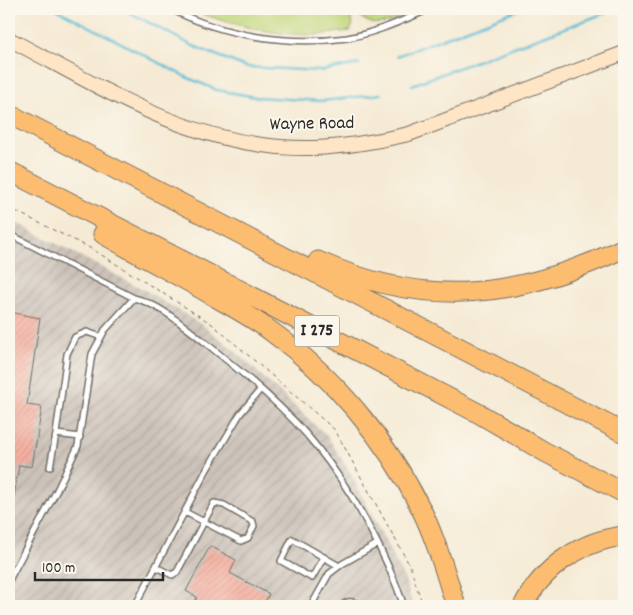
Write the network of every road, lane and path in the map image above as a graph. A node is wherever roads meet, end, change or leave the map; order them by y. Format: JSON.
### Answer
{"nodes":[{"id":1,"x":171,"y":9,"type":"edge"},
{"id":2,"x":430,"y":9,"type":"edge"},
{"id":3,"x":9,"y":39,"type":"edge"},
{"id":4,"x":624,"y":53,"type":"edge"},
{"id":5,"x":9,"y":109,"type":"edge"},
{"id":6,"x":9,"y":114,"type":"edge"},
{"id":7,"x":9,"y":171,"type":"edge"},
{"id":8,"x":9,"y":178,"type":"edge"},
{"id":9,"x":9,"y":234,"type":"edge"},
{"id":10,"x":624,"y":248,"type":"edge"},
{"id":11,"x":134,"y":298,"type":"junction"},
{"id":12,"x":101,"y":337,"type":"junction"},
{"id":13,"x":260,"y":390,"type":"junction"},
{"id":14,"x":624,"y":433,"type":"edge"},
{"id":15,"x":56,"y":434,"type":"junction"},
{"id":16,"x":80,"y":436,"type":"junction"},
{"id":17,"x":50,"y":467,"type":"dead end"},
{"id":18,"x":624,"y":493,"type":"edge"},
{"id":19,"x":185,"y":512,"type":"junction"},
{"id":20,"x":204,"y":522,"type":"junction"},
{"id":21,"x":624,"y":536,"type":"edge"},
{"id":22,"x":377,"y":544,"type":"junction"},
{"id":23,"x":324,"y":557,"type":"junction"},
{"id":24,"x":339,"y":566,"type":"junction"},
{"id":25,"x":156,"y":567,"type":"junction"},
{"id":26,"x":9,"y":580,"type":"edge"},
{"id":27,"x":135,"y":606,"type":"edge"},
{"id":28,"x":311,"y":606,"type":"edge"},
{"id":29,"x":342,"y":606,"type":"edge"},
{"id":30,"x":361,"y":606,"type":"edge"},
{"id":31,"x":404,"y":606,"type":"edge"},
{"id":32,"x":456,"y":606,"type":"edge"},
{"id":33,"x":523,"y":606,"type":"edge"}],
"edges":[{"from":1,"to":2,"type":"lane"},
{"from":3,"to":4,"type":"main road","name":"Wayne Road"},
{"from":5,"to":10,"type":"highway"},
{"from":6,"to":14,"type":"highway","number":"I 275"},
{"from":7,"to":18,"type":"highway","number":"I 275"},
{"from":8,"to":32,"type":"highway"},
{"from":9,"to":11,"type":"lane"},
{"from":11,"to":12,"type":"lane"},
{"from":11,"to":13,"type":"lane"},
{"from":12,"to":15,"type":"lane"},
{"from":12,"to":16,"type":"lane"},
{"from":13,"to":19,"type":"lane"},
{"from":13,"to":22,"type":"lane"},
{"from":15,"to":16,"type":"lane"},
{"from":15,"to":17,"type":"lane"},
{"from":16,"to":26,"type":"lane"},
{"from":19,"to":20,"type":"lane"},
{"from":19,"to":25,"type":"lane"},
{"from":20,"to":20,"type":"lane"},
{"from":20,"to":25,"type":"lane"},
{"from":21,"to":33,"type":"highway"},
{"from":22,"to":24,"type":"lane"},
{"from":22,"to":31,"type":"lane"},
{"from":23,"to":23,"type":"lane"},
{"from":23,"to":24,"type":"lane"},
{"from":24,"to":28,"type":"lane"},
{"from":25,"to":27,"type":"lane"},
{"from":29,"to":30,"type":"lane"}]}
